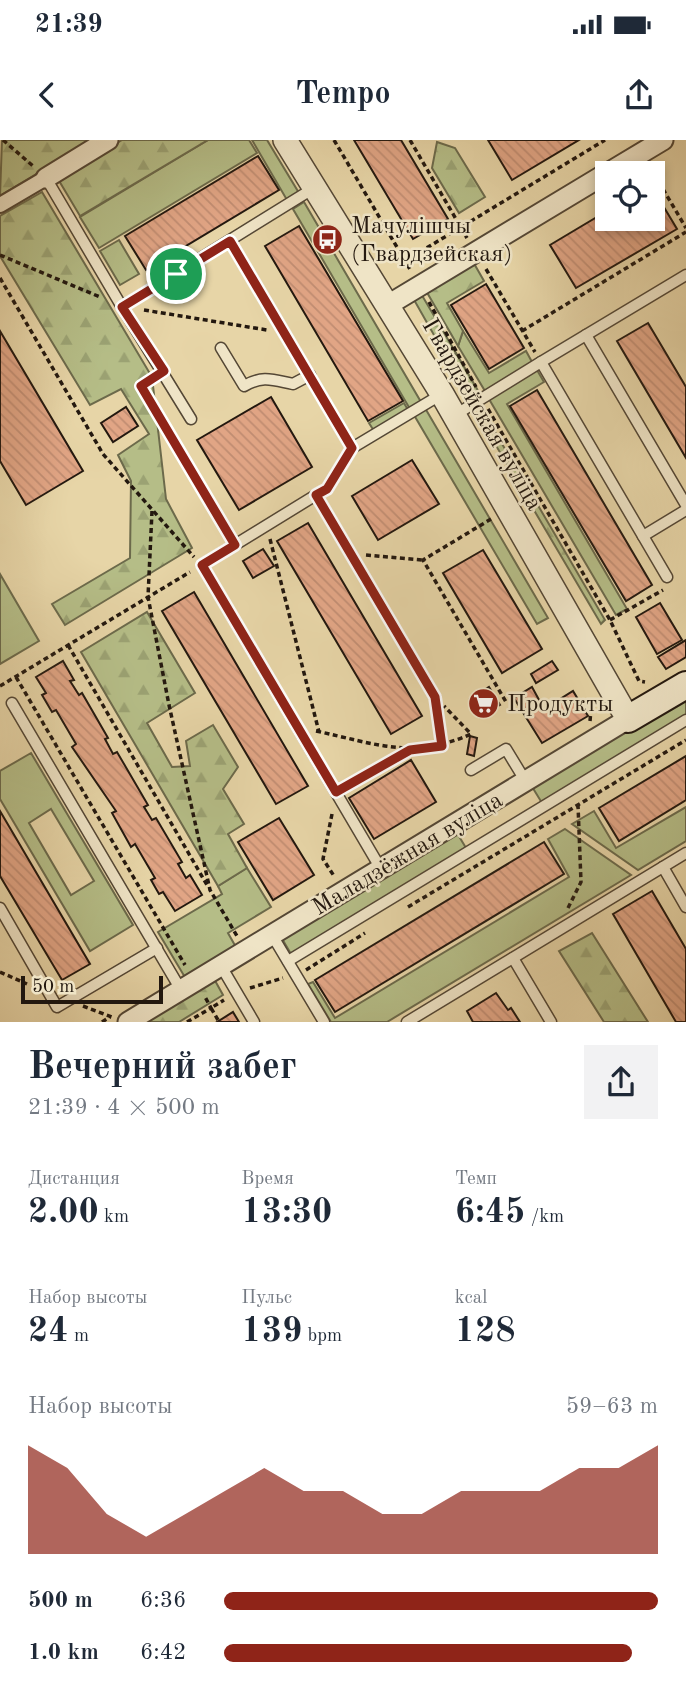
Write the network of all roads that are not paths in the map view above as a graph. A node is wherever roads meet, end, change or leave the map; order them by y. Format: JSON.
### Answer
{"nodes":[{"id":1,"x":108,"y":140,"type":"edge"},
{"id":2,"x":285,"y":140,"type":"edge"},
{"id":3,"x":653,"y":144,"type":"edge"},
{"id":4,"x":626,"y":161,"type":"edge"},
{"id":5,"x":46,"y":178,"type":"junction"},
{"id":6,"x":595,"y":180,"type":"edge"},
{"id":7,"x":314,"y":188,"type":"junction"},
{"id":8,"x":0,"y":205,"type":"edge"},
{"id":9,"x":230,"y":241,"type":"junction"},
{"id":10,"x":686,"y":275,"type":"edge"},
{"id":11,"x":388,"y":304,"type":"junction"},
{"id":12,"x":122,"y":307,"type":"junction"},
{"id":13,"x":586,"y":335,"type":"junction"},
{"id":14,"x":221,"y":348,"type":"dead end"},
{"id":15,"x":541,"y":362,"type":"junction"},
{"id":16,"x":310,"y":375,"type":"junction"},
{"id":17,"x":442,"y":394,"type":"junction"},
{"id":18,"x":455,"y":415,"type":"junction"},
{"id":19,"x":191,"y":419,"type":"dead end"},
{"id":20,"x":352,"y":448,"type":"junction"},
{"id":21,"x":316,"y":495,"type":"junction"},
{"id":22,"x":686,"y":505,"type":"edge"},
{"id":23,"x":686,"y":510,"type":"edge"},
{"id":24,"x":643,"y":536,"type":"junction"},
{"id":25,"x":669,"y":581,"type":"road end"},
{"id":26,"x":686,"y":685,"type":"edge"},
{"id":27,"x":435,"y":697,"type":"road end"},
{"id":28,"x":12,"y":703,"type":"dead end"},
{"id":29,"x":628,"y":719,"type":"junction"},
{"id":30,"x":686,"y":720,"type":"edge"},
{"id":31,"x":471,"y":770,"type":"dead end"},
{"id":32,"x":526,"y":782,"type":"junction"},
{"id":33,"x":686,"y":853,"type":"edge"},
{"id":34,"x":663,"y":867,"type":"junction"},
{"id":35,"x":381,"y":869,"type":"junction"},
{"id":36,"x":686,"y":907,"type":"edge"},
{"id":37,"x":0,"y":908,"type":"edge"},
{"id":38,"x":272,"y":935,"type":"junction"},
{"id":39,"x":157,"y":948,"type":"junction"},
{"id":40,"x":513,"y":958,"type":"junction"},
{"id":41,"x":288,"y":961,"type":"junction"},
{"id":42,"x":221,"y":966,"type":"junction"},
{"id":43,"x":188,"y":986,"type":"junction"},
{"id":44,"x":126,"y":1022,"type":"edge"},
{"id":45,"x":254,"y":1022,"type":"edge"},
{"id":46,"x":324,"y":1022,"type":"edge"},
{"id":47,"x":407,"y":1022,"type":"edge"},
{"id":48,"x":551,"y":1022,"type":"edge"}],
"edges":[{"from":1,"to":5,"type":"street"},
{"from":2,"to":7,"type":"street","name":"Гвардзейская вуліца"},
{"from":3,"to":4,"type":"street"},
{"from":5,"to":8,"type":"street"},
{"from":5,"to":12,"type":"lane"},
{"from":6,"to":11,"type":"street"},
{"from":7,"to":9,"type":"lane"},
{"from":7,"to":11,"type":"street","name":"Гвардзейская вуліца"},
{"from":9,"to":12,"type":"lane"},
{"from":9,"to":16,"type":"lane"},
{"from":10,"to":13,"type":"lane"},
{"from":11,"to":17,"type":"street","name":"Гвардзейская вуліца"},
{"from":12,"to":19,"type":"lane"},
{"from":13,"to":15,"type":"lane"},
{"from":13,"to":22,"type":"lane"},
{"from":14,"to":16,"type":"lane"},
{"from":15,"to":18,"type":"lane"},
{"from":15,"to":24,"type":"lane"},
{"from":16,"to":20,"type":"lane"},
{"from":17,"to":18,"type":"street","name":"Гвардзейская вуліца"},
{"from":17,"to":20,"type":"lane"},
{"from":18,"to":29,"type":"street","name":"Гвардзейская вуліца"},
{"from":20,"to":21,"type":"lane"},
{"from":21,"to":27,"type":"lane"},
{"from":21,"to":35,"type":"lane"},
{"from":23,"to":24,"type":"lane"},
{"from":24,"to":25,"type":"lane"},
{"from":26,"to":29,"type":"main road","name":"Маладзёжная вуліца"},
{"from":28,"to":39,"type":"lane"},
{"from":29,"to":32,"type":"street","name":"Маладзёжная вуліца"},
{"from":30,"to":41,"type":"lane"},
{"from":31,"to":32,"type":"lane"},
{"from":32,"to":35,"type":"street","name":"Маладзёжная вуліца"},
{"from":33,"to":34,"type":"lane"},
{"from":34,"to":36,"type":"lane"},
{"from":34,"to":40,"type":"lane"},
{"from":35,"to":38,"type":"street","name":"Маладзёжная вуліца"},
{"from":37,"to":39,"type":"lane"},
{"from":38,"to":41,"type":"lane"},
{"from":38,"to":42,"type":"street","name":"Маладзёжная вуліца"},
{"from":39,"to":43,"type":"lane"},
{"from":40,"to":47,"type":"lane"},
{"from":40,"to":48,"type":"lane"},
{"from":41,"to":46,"type":"lane"},
{"from":42,"to":43,"type":"street","name":"Маладзёжная вуліца"},
{"from":42,"to":45,"type":"lane"},
{"from":43,"to":44,"type":"street","name":"Маладзёжная вуліца"}]}
